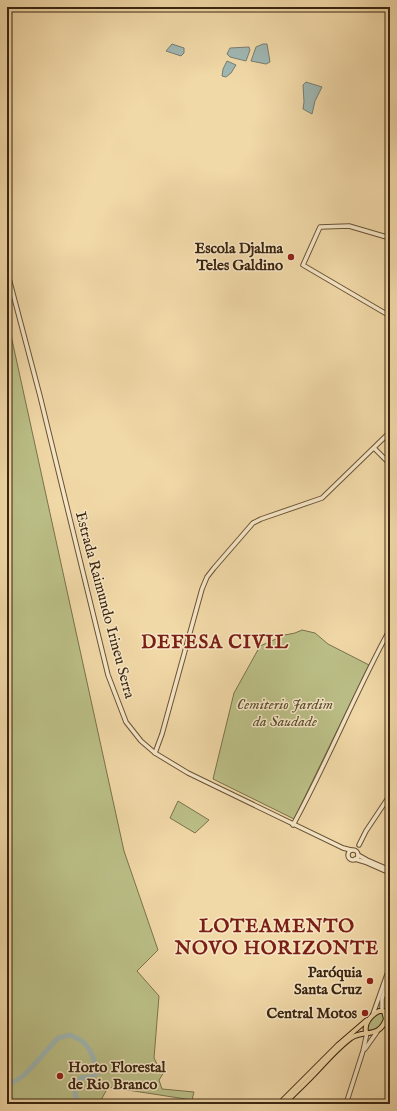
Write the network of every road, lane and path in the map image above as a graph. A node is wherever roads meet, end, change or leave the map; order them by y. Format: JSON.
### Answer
{"nodes":[{"id":1,"x":390,"y":238,"type":"edge"},
{"id":2,"x":7,"y":271,"type":"edge"},
{"id":3,"x":390,"y":316,"type":"edge"},
{"id":4,"x":390,"y":432,"type":"edge"},
{"id":5,"x":374,"y":448,"type":"junction"},
{"id":6,"x":390,"y":464,"type":"edge"},
{"id":7,"x":390,"y":629,"type":"edge"},
{"id":8,"x":155,"y":753,"type":"junction"},
{"id":9,"x":390,"y":795,"type":"edge"},
{"id":10,"x":293,"y":825,"type":"junction"},
{"id":11,"x":359,"y":845,"type":"dead end"},
{"id":12,"x":343,"y":848,"type":"junction"},
{"id":13,"x":351,"y":850,"type":"junction"},
{"id":14,"x":348,"y":855,"type":"junction"},
{"id":15,"x":358,"y":855,"type":"junction"},
{"id":16,"x":355,"y":860,"type":"junction"},
{"id":17,"x":390,"y":872,"type":"edge"},
{"id":18,"x":390,"y":966,"type":"edge"},
{"id":19,"x":390,"y":975,"type":"edge"},
{"id":20,"x":390,"y":1010,"type":"edge"},
{"id":21,"x":383,"y":1011,"type":"junction"},
{"id":22,"x":372,"y":1016,"type":"junction"},
{"id":23,"x":388,"y":1018,"type":"edge"},
{"id":24,"x":377,"y":1032,"type":"junction"},
{"id":25,"x":367,"y":1033,"type":"junction"},
{"id":26,"x":363,"y":1052,"type":"junction"},
{"id":27,"x":279,"y":1104,"type":"edge"},
{"id":28,"x":284,"y":1104,"type":"edge"},
{"id":29,"x":346,"y":1104,"type":"edge"}],
"edges":[{"from":1,"to":3,"type":"street"},
{"from":2,"to":8,"type":"street","name":"Estrada Raimundo Irineu Serra"},
{"from":4,"to":5,"type":"street"},
{"from":5,"to":6,"type":"street"},
{"from":5,"to":8,"type":"street"},
{"from":7,"to":10,"type":"street"},
{"from":8,"to":10,"type":"street","name":"Estrada Raimundo Irineu Serra"},
{"from":9,"to":11,"type":"street"},
{"from":10,"to":12,"type":"street","name":"Estrada Raimundo Irineu Serra"},
{"from":12,"to":13,"type":"street","name":"Estrada Raimundo Irineu Serra"},
{"from":12,"to":14,"type":"street","name":"Estrada Raimundo Irineu Serra"},
{"from":13,"to":14,"type":"street"},
{"from":13,"to":15,"type":"street"},
{"from":14,"to":16,"type":"street"},
{"from":15,"to":16,"type":"street"},
{"from":15,"to":17,"type":"street"},
{"from":16,"to":17,"type":"street"},
{"from":18,"to":22,"type":"street"},
{"from":19,"to":21,"type":"street"},
{"from":20,"to":21,"type":"main road"},
{"from":21,"to":22,"type":"main road"},
{"from":21,"to":23,"type":"main road"},
{"from":22,"to":25,"type":"main road"},
{"from":22,"to":27,"type":"main road"},
{"from":23,"to":24,"type":"main road"},
{"from":24,"to":25,"type":"main road"},
{"from":24,"to":26,"type":"street"},
{"from":25,"to":26,"type":"street"},
{"from":25,"to":28,"type":"main road"},
{"from":26,"to":29,"type":"street"}]}
